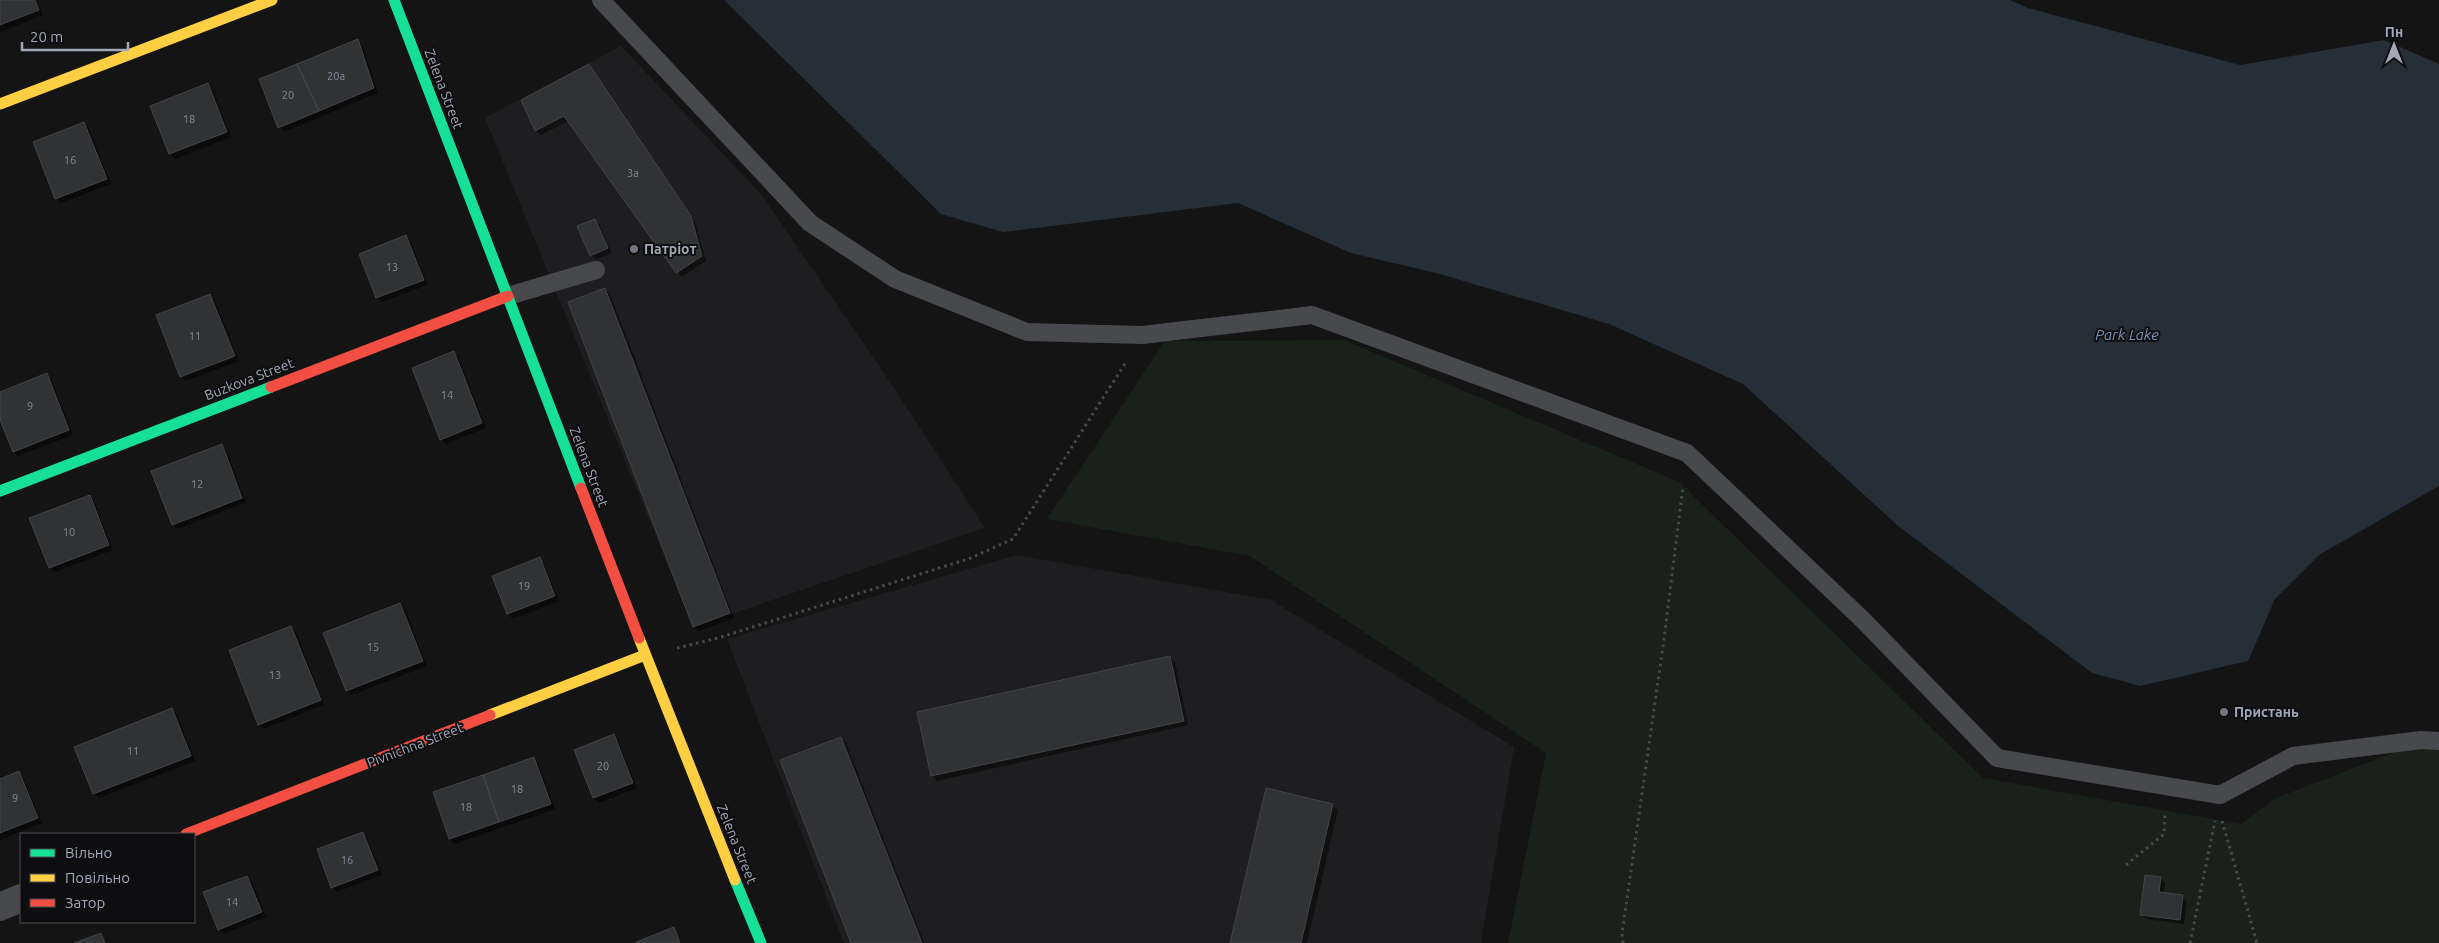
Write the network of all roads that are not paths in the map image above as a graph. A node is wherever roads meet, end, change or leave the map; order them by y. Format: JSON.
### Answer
{"nodes":[{"id":1,"x":272,"y":0,"type":"edge"},
{"id":2,"x":394,"y":0,"type":"edge"},
{"id":3,"x":601,"y":0,"type":"edge"},
{"id":4,"x":0,"y":104,"type":"edge"},
{"id":5,"x":596,"y":270,"type":"dead end"},
{"id":6,"x":508,"y":296,"type":"junction"},
{"id":7,"x":0,"y":491,"type":"edge"},
{"id":8,"x":645,"y":655,"type":"junction"},
{"id":9,"x":2439,"y":741,"type":"edge"},
{"id":10,"x":189,"y":833,"type":"edge"},
{"id":11,"x":20,"y":898,"type":"edge"},
{"id":12,"x":0,"y":907,"type":"edge"},
{"id":13,"x":762,"y":943,"type":"edge"}],
"edges":[{"from":1,"to":4,"type":"street"},
{"from":2,"to":6,"type":"street","name":"Zelena Street"},
{"from":3,"to":9,"type":"lane"},
{"from":5,"to":6,"type":"lane"},
{"from":6,"to":7,"type":"street","name":"Buzkova Street"},
{"from":6,"to":8,"type":"street","name":"Zelena Street"},
{"from":8,"to":10,"type":"street","name":"Pivnichna Street"},
{"from":8,"to":13,"type":"street","name":"Zelena Street"},
{"from":11,"to":12,"type":"street"}]}
